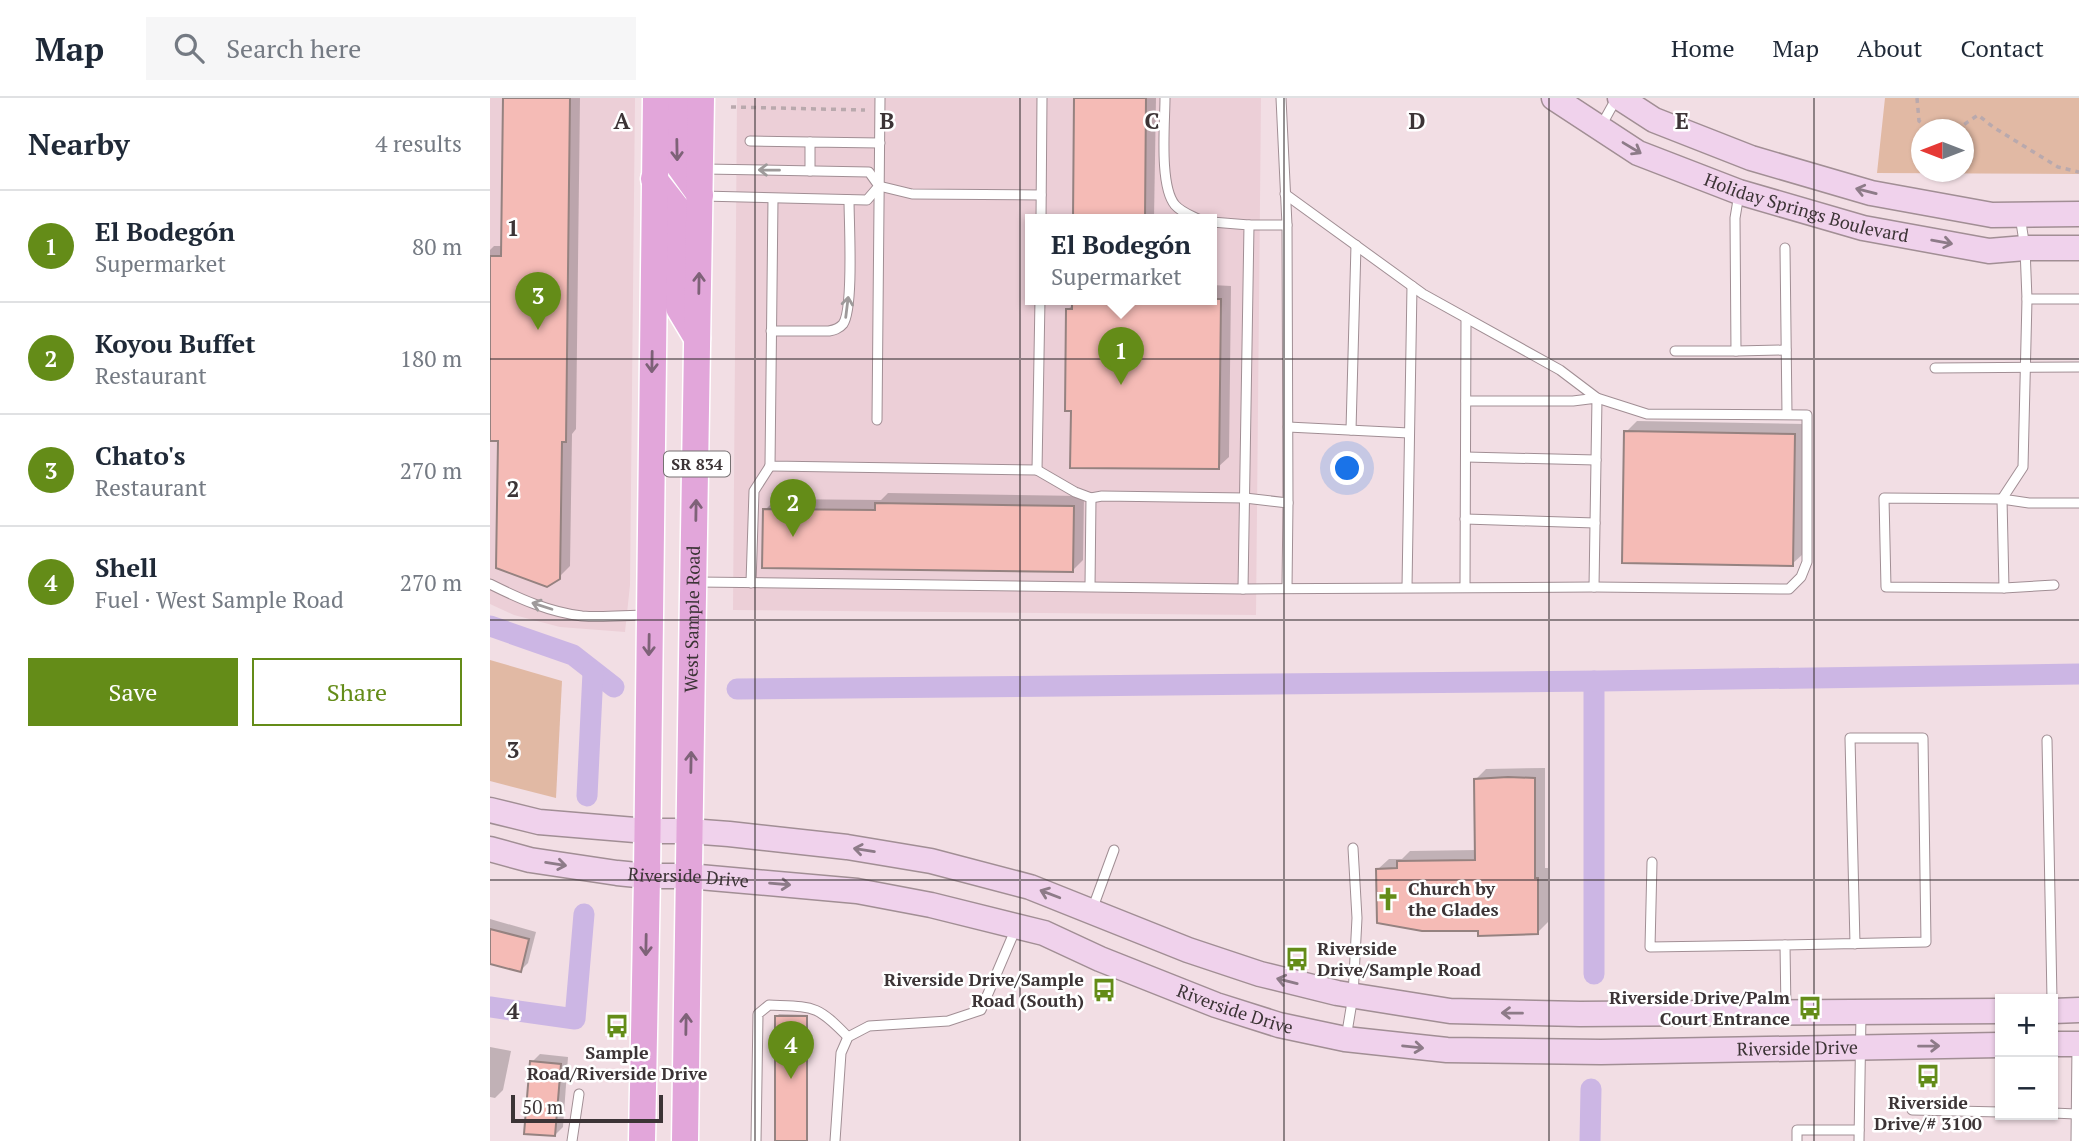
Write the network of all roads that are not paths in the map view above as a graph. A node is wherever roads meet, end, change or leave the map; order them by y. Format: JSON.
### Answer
{"nodes":[{"id":1,"x":656,"y":98,"type":"edge"},
{"id":2,"x":676,"y":98,"type":"edge"},
{"id":3,"x":701,"y":98,"type":"edge"},
{"id":4,"x":880,"y":98,"type":"edge"},
{"id":5,"x":1042,"y":98,"type":"edge"},
{"id":6,"x":1165,"y":98,"type":"edge"},
{"id":7,"x":1281,"y":98,"type":"edge"},
{"id":8,"x":1554,"y":98,"type":"edge"},
{"id":9,"x":1618,"y":98,"type":"edge"},
{"id":10,"x":1600,"y":128,"type":"junction"},
{"id":11,"x":750,"y":141,"type":"dead end"},
{"id":12,"x":810,"y":142,"type":"junction"},
{"id":13,"x":880,"y":143,"type":"junction"},
{"id":14,"x":701,"y":169,"type":"junction"},
{"id":15,"x":810,"y":171,"type":"junction"},
{"id":16,"x":654,"y":179,"type":"junction"},
{"id":17,"x":880,"y":186,"type":"junction"},
{"id":18,"x":1740,"y":192,"type":"junction"},
{"id":19,"x":1285,"y":194,"type":"junction"},
{"id":20,"x":700,"y":195,"type":"junction"},
{"id":21,"x":1041,"y":195,"type":"junction"},
{"id":22,"x":773,"y":198,"type":"junction"},
{"id":23,"x":849,"y":200,"type":"junction"},
{"id":24,"x":1041,"y":214,"type":"edge"},
{"id":25,"x":1187,"y":214,"type":"edge"},
{"id":26,"x":2019,"y":214,"type":"junction"},
{"id":27,"x":2079,"y":214,"type":"edge"},
{"id":28,"x":1217,"y":222,"type":"edge"},
{"id":29,"x":1249,"y":225,"type":"junction"},
{"id":30,"x":1287,"y":225,"type":"junction"},
{"id":31,"x":1356,"y":245,"type":"junction"},
{"id":32,"x":1784,"y":248,"type":"dead end"},
{"id":33,"x":2025,"y":248,"type":"junction"},
{"id":34,"x":2079,"y":248,"type":"edge"},
{"id":35,"x":1412,"y":286,"type":"junction"},
{"id":36,"x":2027,"y":299,"type":"junction"},
{"id":37,"x":2079,"y":299,"type":"edge"},
{"id":38,"x":1040,"y":305,"type":"edge"},
{"id":39,"x":1466,"y":318,"type":"junction"},
{"id":40,"x":771,"y":331,"type":"junction"},
{"id":41,"x":698,"y":340,"type":"junction"},
{"id":42,"x":1786,"y":350,"type":"junction"},
{"id":43,"x":1675,"y":351,"type":"dead end"},
{"id":44,"x":1736,"y":351,"type":"junction"},
{"id":45,"x":2025,"y":367,"type":"junction"},
{"id":46,"x":2079,"y":367,"type":"edge"},
{"id":47,"x":1935,"y":368,"type":"dead end"},
{"id":48,"x":1597,"y":398,"type":"junction"},
{"id":49,"x":1466,"y":401,"type":"junction"},
{"id":50,"x":1787,"y":414,"type":"junction"},
{"id":51,"x":877,"y":420,"type":"dead end"},
{"id":52,"x":1288,"y":427,"type":"junction"},
{"id":53,"x":1351,"y":430,"type":"junction"},
{"id":54,"x":1409,"y":433,"type":"junction"},
{"id":55,"x":1466,"y":457,"type":"junction"},
{"id":56,"x":1596,"y":460,"type":"junction"},
{"id":57,"x":769,"y":467,"type":"junction"},
{"id":58,"x":1038,"y":470,"type":"junction"},
{"id":59,"x":1091,"y":498,"type":"junction"},
{"id":60,"x":1245,"y":498,"type":"junction"},
{"id":61,"x":2002,"y":499,"type":"junction"},
{"id":62,"x":1288,"y":503,"type":"junction"},
{"id":63,"x":2079,"y":503,"type":"edge"},
{"id":64,"x":1465,"y":519,"type":"junction"},
{"id":65,"x":1595,"y":523,"type":"junction"},
{"id":66,"x":695,"y":582,"type":"junction"},
{"id":67,"x":751,"y":583,"type":"junction"},
{"id":68,"x":490,"y":584,"type":"edge"},
{"id":69,"x":2054,"y":585,"type":"dead end"},
{"id":70,"x":1090,"y":586,"type":"junction"},
{"id":71,"x":1407,"y":587,"type":"junction"},
{"id":72,"x":1465,"y":587,"type":"junction"},
{"id":73,"x":1594,"y":587,"type":"junction"},
{"id":74,"x":1287,"y":588,"type":"junction"},
{"id":75,"x":2004,"y":588,"type":"junction"},
{"id":76,"x":1242,"y":589,"type":"junction"},
{"id":77,"x":649,"y":615,"type":"junction"},
{"id":78,"x":2048,"y":740,"type":"dead end"},
{"id":79,"x":490,"y":810,"type":"edge"},
{"id":80,"x":647,"y":831,"type":"junction"},
{"id":81,"x":689,"y":831,"type":"junction"},
{"id":82,"x":1353,"y":848,"type":"dead end"},
{"id":83,"x":490,"y":849,"type":"edge"},
{"id":84,"x":1114,"y":850,"type":"dead end"},
{"id":85,"x":1652,"y":862,"type":"dead end"},
{"id":86,"x":647,"y":876,"type":"junction"},
{"id":87,"x":688,"y":876,"type":"junction"},
{"id":88,"x":1092,"y":910,"type":"junction"},
{"id":89,"x":1017,"y":927,"type":"junction"},
{"id":90,"x":1856,"y":944,"type":"junction"},
{"id":91,"x":1785,"y":945,"type":"junction"},
{"id":92,"x":2052,"y":994,"type":"edge"},
{"id":93,"x":1353,"y":996,"type":"junction"},
{"id":94,"x":2079,"y":1010,"type":"edge"},
{"id":95,"x":1995,"y":1011,"type":"edge"},
{"id":96,"x":2058,"y":1011,"type":"edge"},
{"id":97,"x":1861,"y":1012,"type":"junction"},
{"id":98,"x":1786,"y":1013,"type":"junction"},
{"id":99,"x":848,"y":1037,"type":"junction"},
{"id":100,"x":1345,"y":1039,"type":"junction"},
{"id":101,"x":2069,"y":1044,"type":"edge"},
{"id":102,"x":1995,"y":1045,"type":"edge"},
{"id":103,"x":1861,"y":1048,"type":"junction"},
{"id":104,"x":579,"y":1094,"type":"dead end"},
{"id":105,"x":1912,"y":1110,"type":"dead end"},
{"id":106,"x":1995,"y":1112,"type":"edge"},
{"id":107,"x":2058,"y":1113,"type":"edge"},
{"id":108,"x":2076,"y":1114,"type":"junction"},
{"id":109,"x":1859,"y":1130,"type":"junction"},
{"id":110,"x":572,"y":1141,"type":"edge"},
{"id":111,"x":642,"y":1141,"type":"edge"},
{"id":112,"x":685,"y":1141,"type":"edge"},
{"id":113,"x":756,"y":1141,"type":"edge"},
{"id":114,"x":835,"y":1141,"type":"edge"},
{"id":115,"x":1797,"y":1141,"type":"edge"},
{"id":116,"x":1858,"y":1141,"type":"edge"},
{"id":117,"x":2076,"y":1141,"type":"edge"}],
"edges":[{"from":1,"to":16,"type":"main road","number":"SR 834"},
{"from":2,"to":20,"type":"main road","one_way":true},
{"from":3,"to":14,"type":"main road","name":"West Sample Road","number":"SR 834"},
{"from":4,"to":13,"type":"lane"},
{"from":5,"to":21,"type":"lane"},
{"from":6,"to":25,"type":"lane"},
{"from":7,"to":19,"type":"lane"},
{"from":8,"to":10,"type":"street","name":"Holiday Springs Boulevard"},
{"from":9,"to":10,"type":"lane"},
{"from":26,"to":9,"type":"street","name":"Holiday Springs Boulevard","one_way":true},
{"from":10,"to":18,"type":"street","name":"Holiday Springs Boulevard","one_way":true},
{"from":11,"to":12,"type":"lane"},
{"from":12,"to":13,"type":"lane"},
{"from":12,"to":15,"type":"lane"},
{"from":13,"to":17,"type":"lane"},
{"from":15,"to":14,"type":"lane","one_way":true},
{"from":14,"to":20,"type":"main road","name":"West Sample Road","number":"SR 834"},
{"from":15,"to":17,"type":"lane"},
{"from":16,"to":41,"type":"main road"},
{"from":16,"to":77,"type":"main road","number":"SR 834","one_way":true},
{"from":17,"to":21,"type":"lane"},
{"from":17,"to":23,"type":"lane"},
{"from":17,"to":51,"type":"lane"},
{"from":18,"to":33,"type":"street","name":"Holiday Springs Boulevard","one_way":true},
{"from":18,"to":44,"type":"lane"},
{"from":19,"to":30,"type":"lane"},
{"from":19,"to":31,"type":"lane"},
{"from":20,"to":22,"type":"lane"},
{"from":41,"to":20,"type":"main road","name":"West Sample Road","number":"SR 834","one_way":true},
{"from":21,"to":24,"type":"lane"},
{"from":22,"to":23,"type":"lane"},
{"from":22,"to":40,"type":"lane"},
{"from":40,"to":23,"type":"lane","one_way":true},
{"from":26,"to":27,"type":"street","name":"Holiday Springs Boulevard"},
{"from":26,"to":33,"type":"lane"},
{"from":28,"to":29,"type":"lane"},
{"from":29,"to":30,"type":"lane"},
{"from":29,"to":60,"type":"lane"},
{"from":30,"to":52,"type":"lane"},
{"from":31,"to":35,"type":"lane"},
{"from":31,"to":53,"type":"lane"},
{"from":32,"to":42,"type":"lane"},
{"from":33,"to":34,"type":"street","name":"Holiday Springs Boulevard"},
{"from":33,"to":36,"type":"lane"},
{"from":35,"to":39,"type":"lane"},
{"from":35,"to":54,"type":"lane"},
{"from":36,"to":37,"type":"lane"},
{"from":36,"to":45,"type":"lane"},
{"from":38,"to":58,"type":"lane"},
{"from":39,"to":48,"type":"lane"},
{"from":39,"to":49,"type":"lane"},
{"from":40,"to":57,"type":"lane"},
{"from":66,"to":41,"type":"main road","name":"West Sample Road","number":"SR 834","one_way":true},
{"from":42,"to":44,"type":"lane"},
{"from":42,"to":50,"type":"lane"},
{"from":43,"to":44,"type":"lane"},
{"from":45,"to":46,"type":"lane"},
{"from":45,"to":47,"type":"lane"},
{"from":45,"to":61,"type":"lane"},
{"from":48,"to":49,"type":"lane"},
{"from":48,"to":50,"type":"lane"},
{"from":48,"to":56,"type":"lane"},
{"from":49,"to":55,"type":"lane"},
{"from":50,"to":73,"type":"lane"},
{"from":52,"to":53,"type":"lane"},
{"from":52,"to":62,"type":"lane"},
{"from":53,"to":54,"type":"lane"},
{"from":54,"to":71,"type":"lane"},
{"from":55,"to":56,"type":"lane"},
{"from":55,"to":64,"type":"lane"},
{"from":56,"to":65,"type":"lane"},
{"from":57,"to":58,"type":"lane"},
{"from":57,"to":67,"type":"lane"},
{"from":58,"to":59,"type":"lane"},
{"from":59,"to":60,"type":"lane"},
{"from":59,"to":70,"type":"lane"},
{"from":60,"to":62,"type":"lane"},
{"from":60,"to":76,"type":"lane"},
{"from":61,"to":63,"type":"lane"},
{"from":61,"to":75,"type":"lane"},
{"from":61,"to":75,"type":"lane"},
{"from":62,"to":74,"type":"lane"},
{"from":64,"to":65,"type":"lane"},
{"from":64,"to":72,"type":"lane"},
{"from":65,"to":73,"type":"lane"},
{"from":66,"to":67,"type":"lane"},
{"from":81,"to":66,"type":"main road","name":"West Sample Road","number":"SR 834","one_way":true},
{"from":67,"to":70,"type":"lane"},
{"from":77,"to":68,"type":"lane","one_way":true},
{"from":69,"to":75,"type":"lane"},
{"from":70,"to":76,"type":"lane"},
{"from":71,"to":72,"type":"lane"},
{"from":71,"to":74,"type":"lane"},
{"from":72,"to":73,"type":"lane"},
{"from":74,"to":76,"type":"lane"},
{"from":77,"to":80,"type":"main road","number":"SR 834","one_way":true},
{"from":78,"to":92,"type":"lane"},
{"from":79,"to":80,"type":"street","name":"Riverside Drive"},
{"from":80,"to":81,"type":"street","name":"Riverside Drive"},
{"from":80,"to":86,"type":"main road","number":"SR 834"},
{"from":81,"to":87,"type":"main road","name":"West Sample Road","number":"SR 834"},
{"from":88,"to":81,"type":"street","name":"Riverside Drive","one_way":true},
{"from":82,"to":93,"type":"lane"},
{"from":83,"to":86,"type":"street","name":"Riverside Drive","one_way":true},
{"from":84,"to":88,"type":"lane"},
{"from":85,"to":91,"type":"lane"},
{"from":86,"to":87,"type":"street","name":"Riverside Drive"},
{"from":86,"to":111,"type":"main road","number":"SR 834","one_way":true},
{"from":87,"to":89,"type":"street","name":"Riverside Drive","one_way":true},
{"from":112,"to":87,"type":"main road","name":"West Sample Road","number":"SR 834","one_way":true},
{"from":93,"to":88,"type":"street","name":"Riverside Drive","one_way":true},
{"from":89,"to":99,"type":"lane"},
{"from":89,"to":100,"type":"street","name":"Riverside Drive"},
{"from":90,"to":90,"type":"lane"},
{"from":90,"to":91,"type":"lane"},
{"from":91,"to":98,"type":"lane"},
{"from":98,"to":93,"type":"street","name":"Riverside Drive","one_way":true},
{"from":93,"to":100,"type":"lane"},
{"from":94,"to":96,"type":"street"},
{"from":95,"to":97,"type":"street","name":"Riverside Drive"},
{"from":97,"to":98,"type":"street","name":"Riverside Drive"},
{"from":97,"to":103,"type":"lane"},
{"from":99,"to":113,"type":"lane"},
{"from":99,"to":114,"type":"lane"},
{"from":100,"to":103,"type":"street","name":"Riverside Drive","one_way":true},
{"from":101,"to":108,"type":"lane"},
{"from":103,"to":102,"type":"street","name":"Riverside Drive","one_way":true},
{"from":103,"to":109,"type":"lane"},
{"from":104,"to":110,"type":"lane"},
{"from":105,"to":106,"type":"lane"},
{"from":107,"to":108,"type":"lane"},
{"from":108,"to":117,"type":"lane"},
{"from":109,"to":115,"type":"lane"},
{"from":109,"to":116,"type":"lane"}]}
